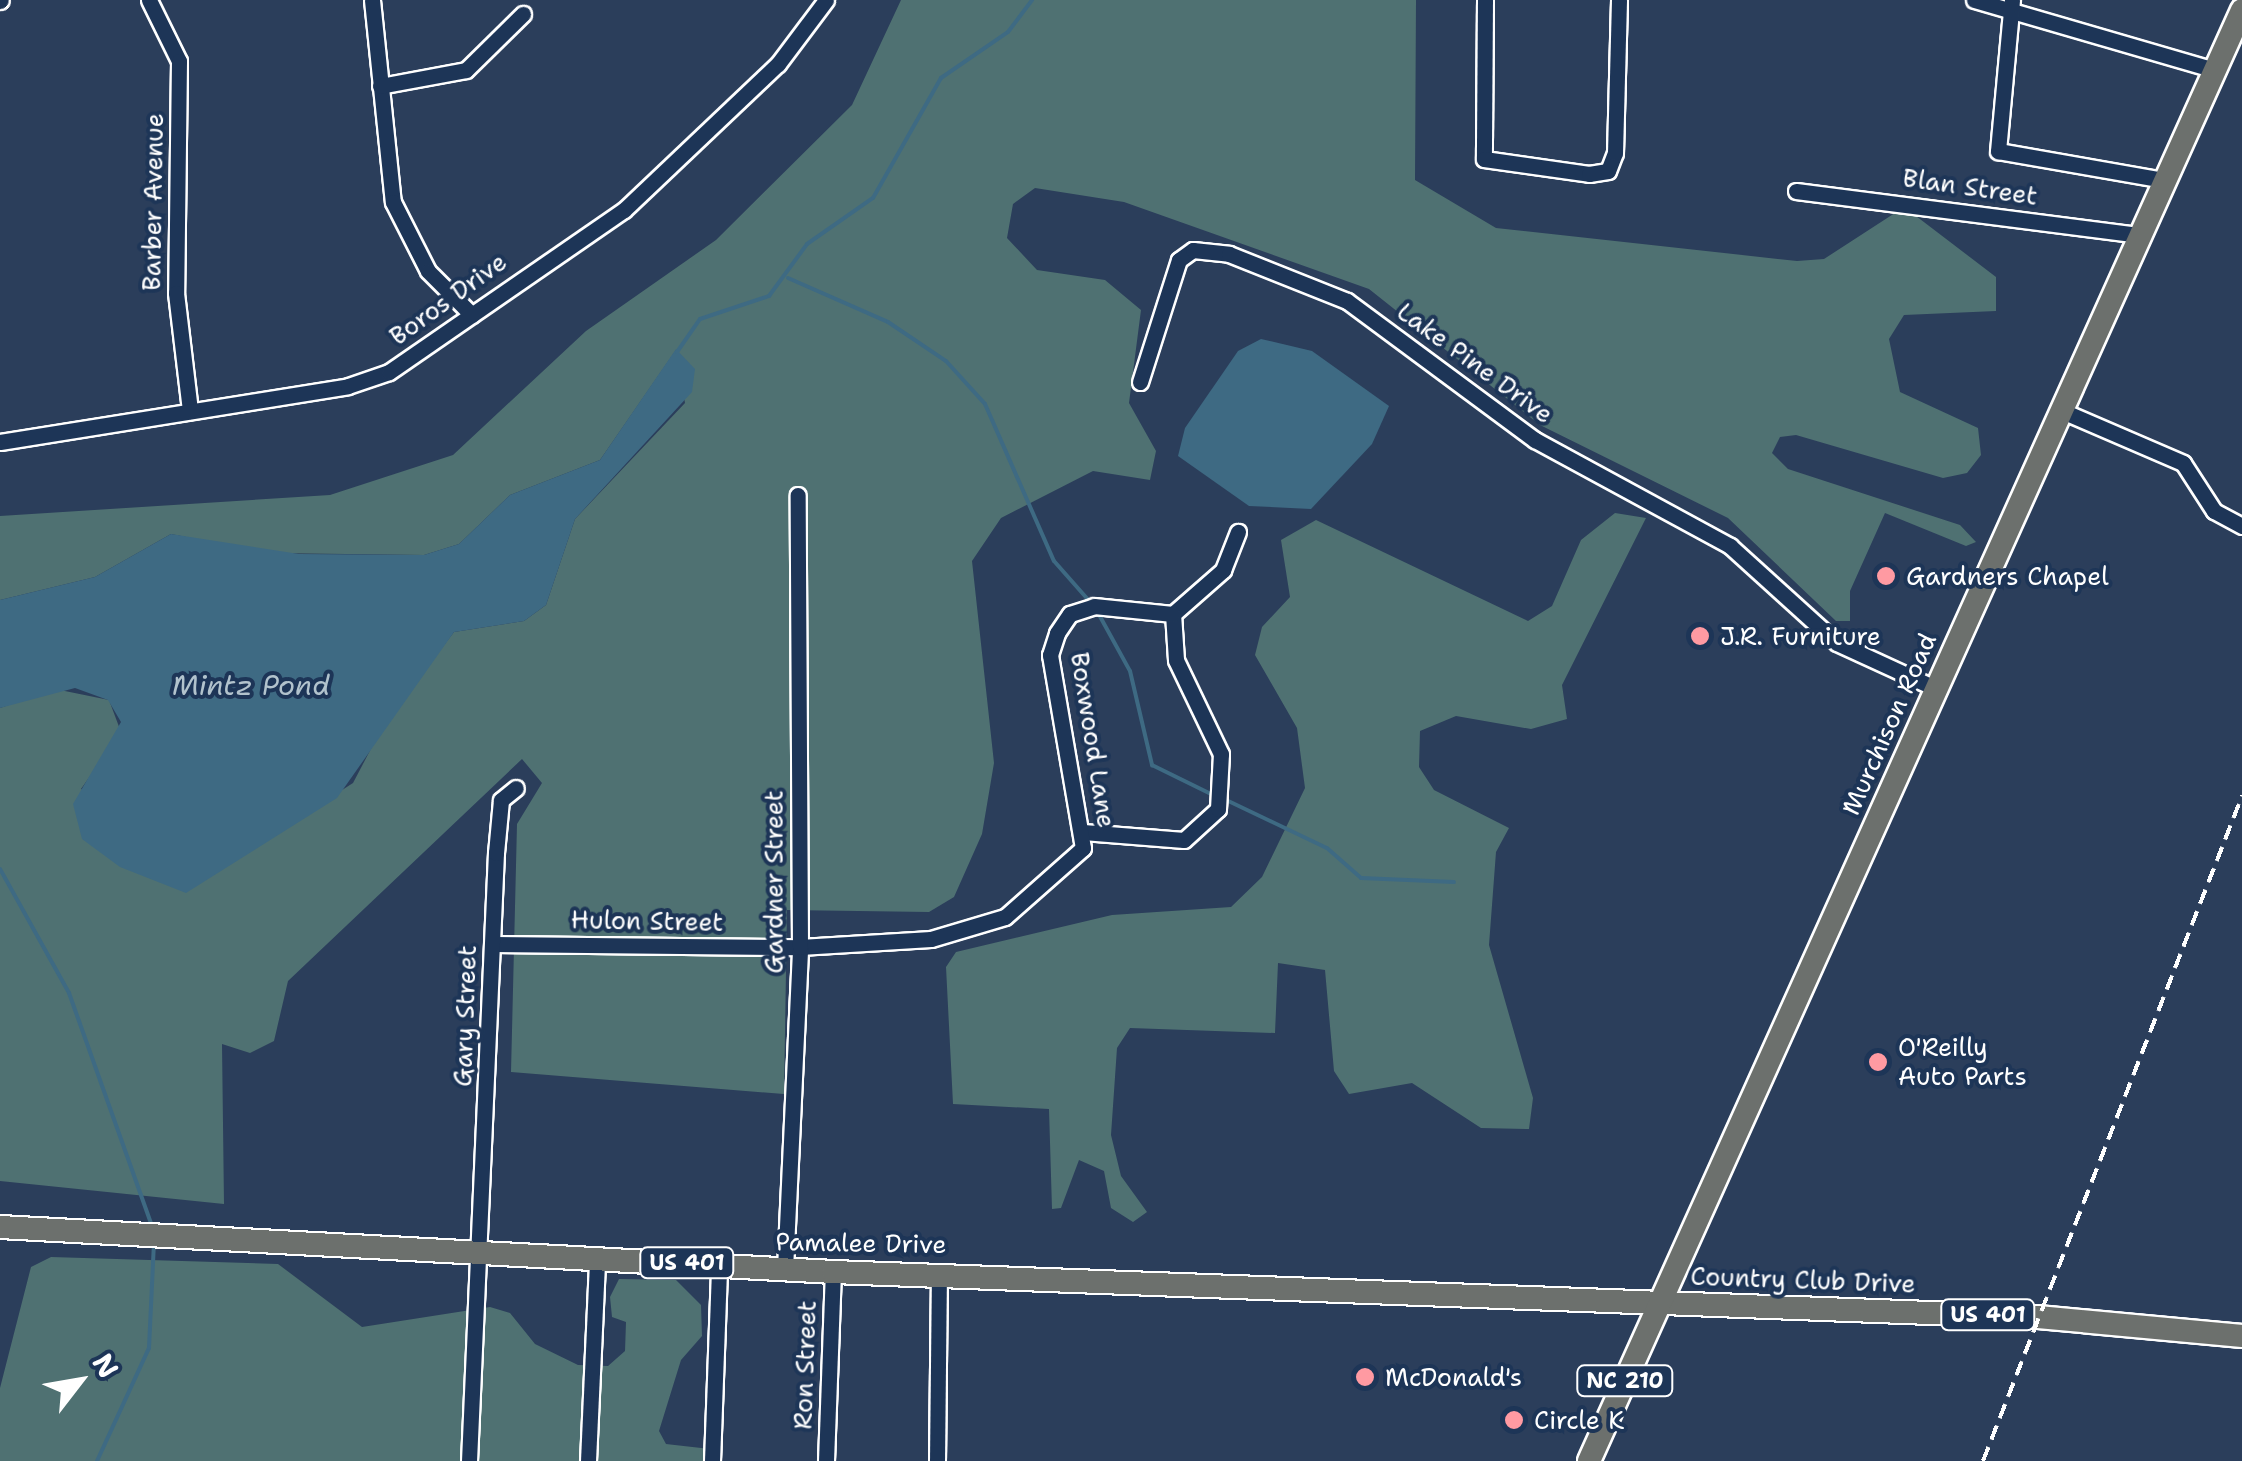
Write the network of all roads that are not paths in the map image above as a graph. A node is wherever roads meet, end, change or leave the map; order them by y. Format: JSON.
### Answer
{"nodes":[{"id":1,"x":149,"y":0,"type":"edge"},
{"id":2,"x":372,"y":0,"type":"edge"},
{"id":3,"x":826,"y":0,"type":"edge"},
{"id":4,"x":1485,"y":0,"type":"edge"},
{"id":5,"x":1619,"y":0,"type":"edge"},
{"id":6,"x":1974,"y":0,"type":"edge"},
{"id":7,"x":2011,"y":4,"type":"edge"},
{"id":8,"x":2242,"y":10,"type":"edge"},
{"id":9,"x":522,"y":14,"type":"dead end"},
{"id":10,"x":2215,"y":70,"type":"junction"},
{"id":11,"x":380,"y":86,"type":"junction"},
{"id":12,"x":2164,"y":180,"type":"junction"},
{"id":13,"x":1796,"y":191,"type":"dead end"},
{"id":14,"x":2138,"y":235,"type":"junction"},
{"id":15,"x":472,"y":315,"type":"junction"},
{"id":16,"x":1140,"y":382,"type":"dead end"},
{"id":17,"x":2060,"y":410,"type":"junction"},
{"id":18,"x":190,"y":411,"type":"junction"},
{"id":19,"x":0,"y":442,"type":"edge"},
{"id":20,"x":798,"y":495,"type":"dead end"},
{"id":21,"x":2242,"y":526,"type":"edge"},
{"id":22,"x":1238,"y":532,"type":"dead end"},
{"id":23,"x":1172,"y":614,"type":"junction"},
{"id":24,"x":1935,"y":688,"type":"junction"},
{"id":25,"x":516,"y":788,"type":"dead end"},
{"id":26,"x":1083,"y":832,"type":"junction"},
{"id":27,"x":493,"y":944,"type":"junction"},
{"id":28,"x":800,"y":947,"type":"junction"},
{"id":29,"x":0,"y":1227,"type":"edge"},
{"id":30,"x":482,"y":1254,"type":"junction"},
{"id":31,"x":597,"y":1260,"type":"junction"},
{"id":32,"x":719,"y":1266,"type":"junction"},
{"id":33,"x":785,"y":1269,"type":"junction"},
{"id":34,"x":834,"y":1272,"type":"junction"},
{"id":35,"x":939,"y":1272,"type":"junction"},
{"id":36,"x":1661,"y":1302,"type":"junction"},
{"id":37,"x":2242,"y":1336,"type":"edge"},
{"id":38,"x":469,"y":1461,"type":"edge"},
{"id":39,"x":588,"y":1461,"type":"edge"},
{"id":40,"x":712,"y":1461,"type":"edge"},
{"id":41,"x":826,"y":1461,"type":"edge"},
{"id":42,"x":936,"y":1461,"type":"edge"},
{"id":43,"x":1589,"y":1461,"type":"edge"}],
"edges":[{"from":1,"to":18,"type":"street","name":"Barber Avenue"},
{"from":2,"to":11,"type":"street"},
{"from":3,"to":15,"type":"street","name":"Boros Drive"},
{"from":4,"to":5,"type":"street"},
{"from":6,"to":7,"type":"street"},
{"from":7,"to":10,"type":"street"},
{"from":7,"to":12,"type":"street"},
{"from":8,"to":10,"type":"main road","name":"Murchison Road","number":"NC 210"},
{"from":9,"to":11,"type":"street"},
{"from":10,"to":12,"type":"main road","name":"Murchison Road","number":"NC 210"},
{"from":11,"to":15,"type":"street"},
{"from":12,"to":14,"type":"main road","name":"Murchison Road","number":"NC 210"},
{"from":13,"to":14,"type":"street","name":"Blan Street"},
{"from":14,"to":17,"type":"main road","name":"Murchison Road","number":"NC 210"},
{"from":15,"to":18,"type":"street","name":"Boros Drive"},
{"from":16,"to":24,"type":"street","name":"Lake Pine Drive"},
{"from":17,"to":21,"type":"street"},
{"from":17,"to":24,"type":"main road","name":"Murchison Road","number":"NC 210"},
{"from":18,"to":19,"type":"street","name":"Boros Drive"},
{"from":20,"to":28,"type":"street","name":"Gardner Street"},
{"from":22,"to":23,"type":"street"},
{"from":23,"to":26,"type":"street","name":"Boxwood Lane"},
{"from":23,"to":26,"type":"street"},
{"from":24,"to":36,"type":"main road","name":"Murchison Road","number":"NC 210"},
{"from":25,"to":27,"type":"street","name":"Gary Street"},
{"from":26,"to":28,"type":"street","name":"Boxwood Lane"},
{"from":27,"to":28,"type":"street","name":"Hulon Street"},
{"from":27,"to":30,"type":"street","name":"Gary Street"},
{"from":28,"to":33,"type":"street","name":"Gardner Street"},
{"from":29,"to":30,"type":"main road","name":"Pamalee Drive","number":"US 401"},
{"from":30,"to":31,"type":"main road","name":"Pamalee Drive","number":"US 401"},
{"from":30,"to":38,"type":"street","name":"Gary Street"},
{"from":31,"to":32,"type":"main road","name":"Pamalee Drive","number":"US 401"},
{"from":31,"to":39,"type":"street"},
{"from":32,"to":33,"type":"main road","name":"Pamalee Drive","number":"US 401"},
{"from":32,"to":40,"type":"street"},
{"from":33,"to":34,"type":"main road","name":"Pamalee Drive","number":"US 401"},
{"from":34,"to":35,"type":"main road","name":"Pamalee Drive","number":"US 401"},
{"from":34,"to":41,"type":"street","name":"Ron Street"},
{"from":35,"to":36,"type":"main road","name":"Pamalee Drive","number":"US 401"},
{"from":35,"to":42,"type":"street"},
{"from":36,"to":37,"type":"main road","name":"Country Club Drive","number":"US 401"},
{"from":36,"to":43,"type":"main road","name":"Murchison Road","number":"NC 210"}]}
